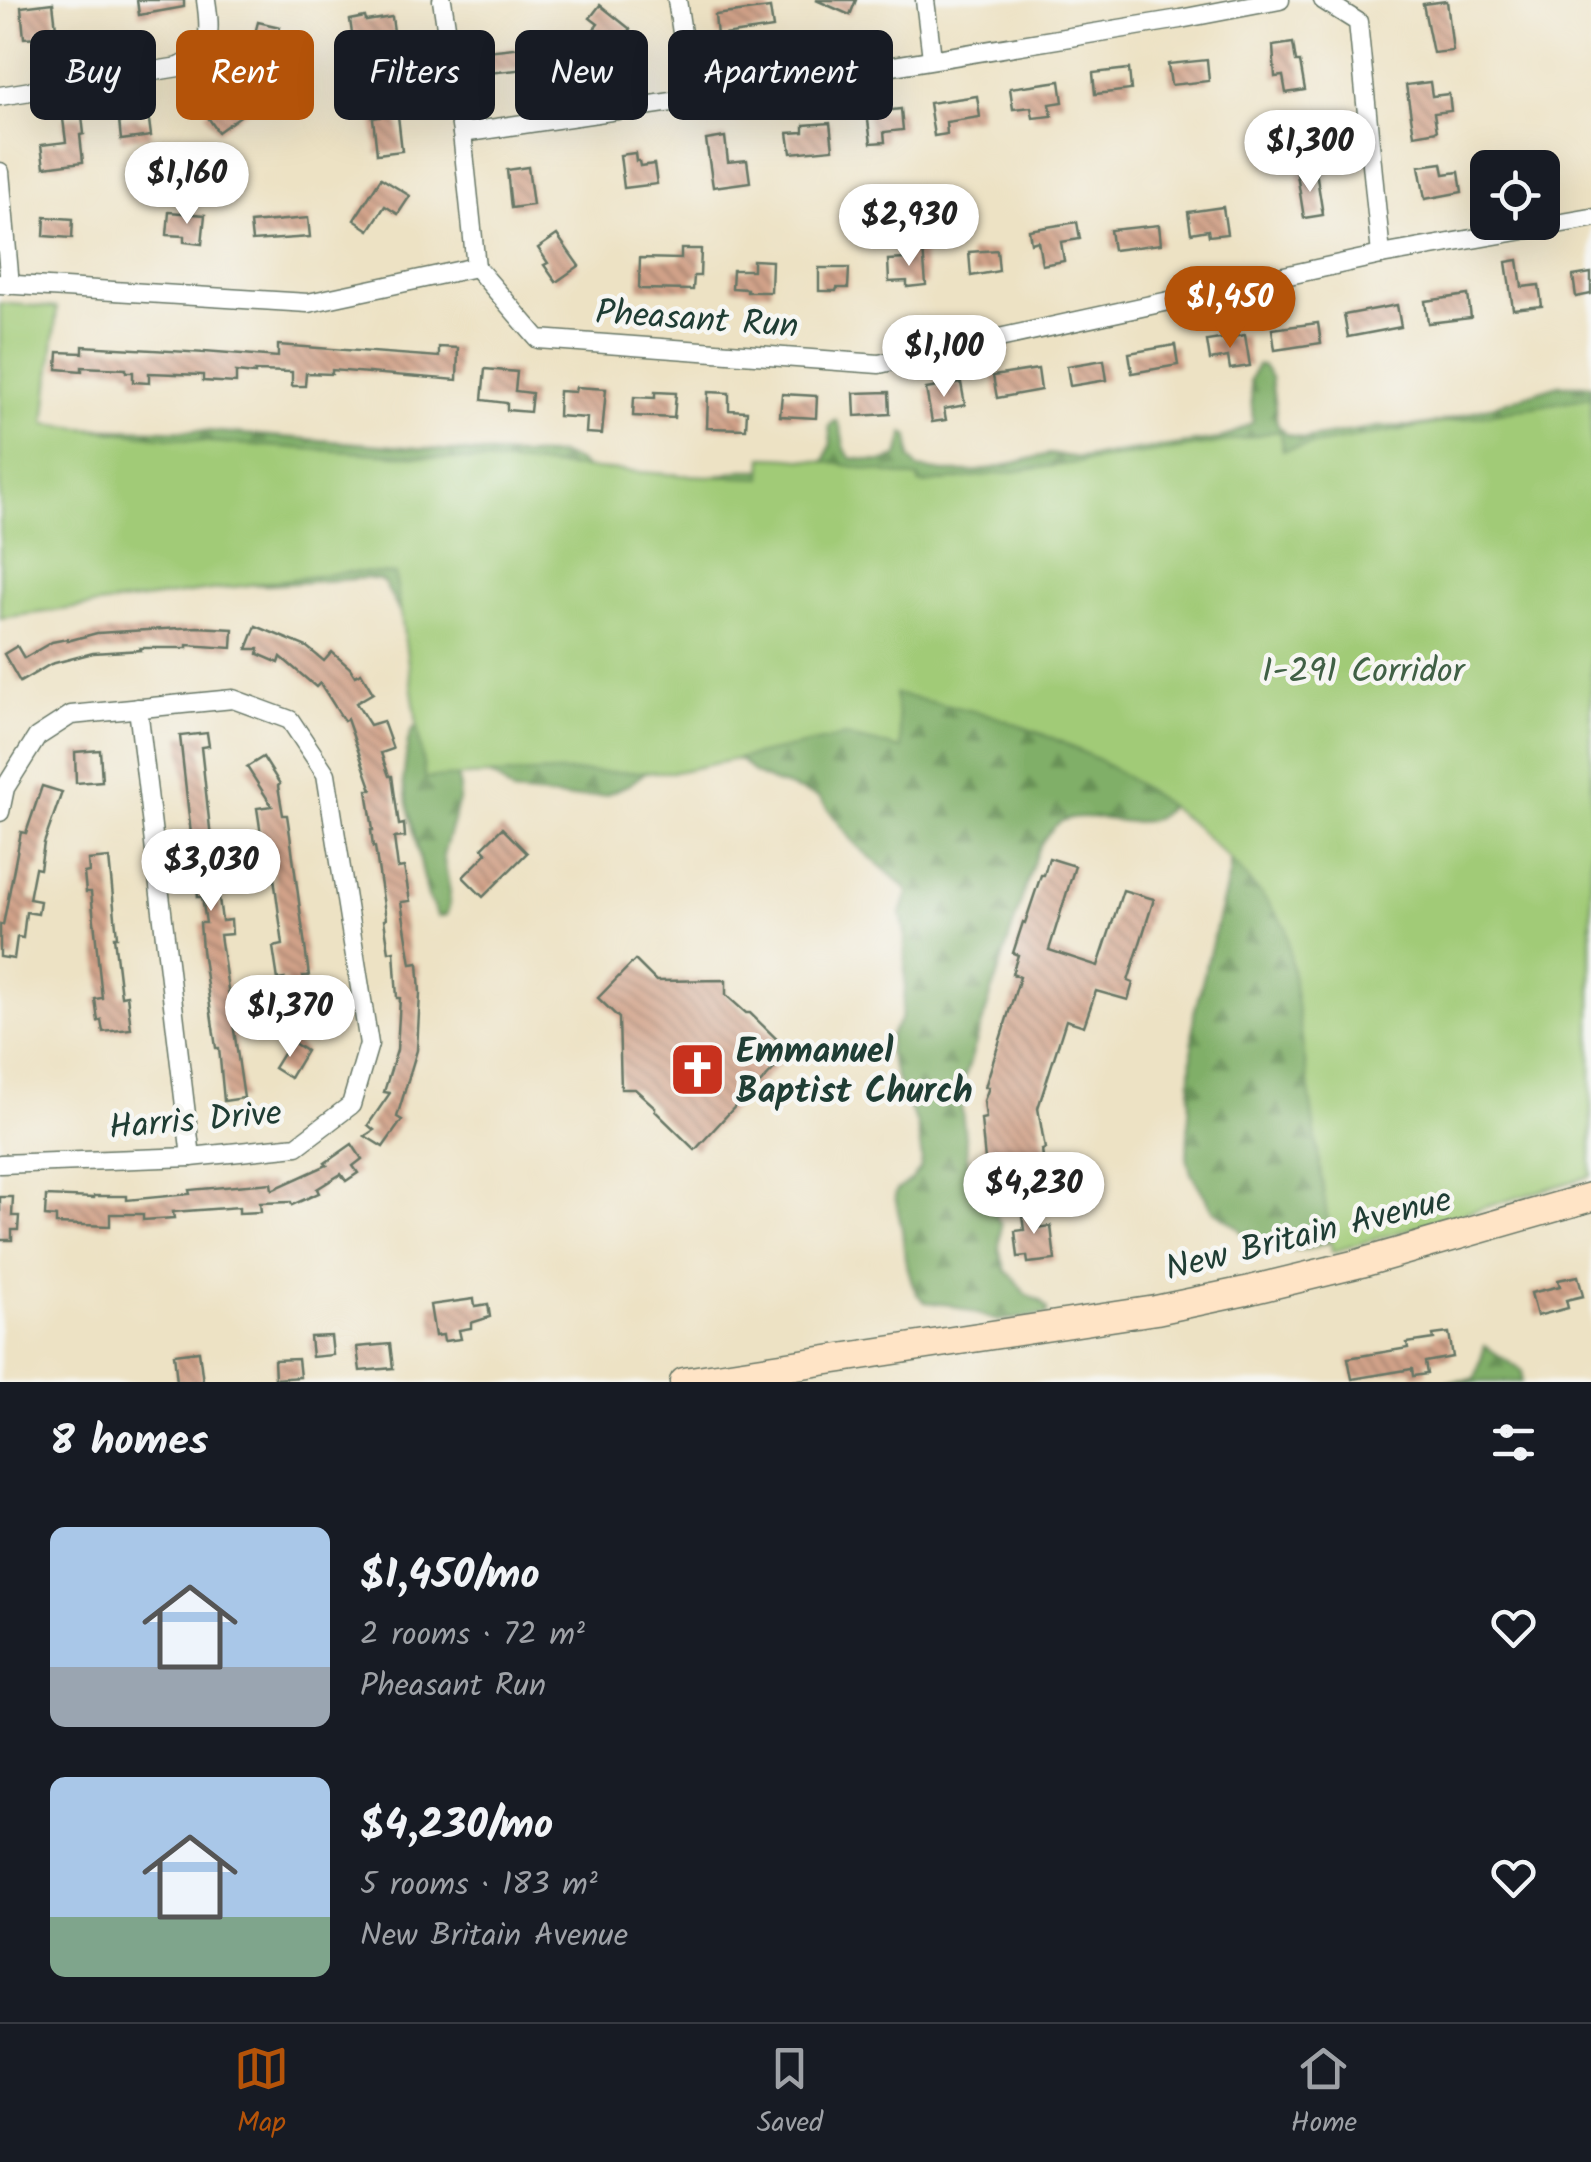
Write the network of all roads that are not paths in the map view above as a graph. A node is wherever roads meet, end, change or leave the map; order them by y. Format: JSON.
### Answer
{"nodes":[{"id":1,"x":206,"y":0,"type":"edge"},
{"id":2,"x":442,"y":0,"type":"edge"},
{"id":3,"x":676,"y":0,"type":"edge"},
{"id":4,"x":925,"y":0,"type":"edge"},
{"id":5,"x":1280,"y":0,"type":"edge"},
{"id":6,"x":1323,"y":0,"type":"edge"},
{"id":7,"x":1179,"y":9,"type":"edge"},
{"id":8,"x":681,"y":30,"type":"edge"},
{"id":9,"x":932,"y":58,"type":"junction"},
{"id":10,"x":893,"y":65,"type":"edge"},
{"id":11,"x":0,"y":96,"type":"edge"},
{"id":12,"x":668,"y":103,"type":"edge"},
{"id":13,"x":462,"y":133,"type":"junction"},
{"id":14,"x":0,"y":172,"type":"edge"},
{"id":15,"x":1591,"y":218,"type":"edge"},
{"id":16,"x":1381,"y":255,"type":"junction"},
{"id":17,"x":476,"y":267,"type":"junction"},
{"id":18,"x":5,"y":285,"type":"edge"},
{"id":19,"x":138,"y":708,"type":"junction"},
{"id":20,"x":0,"y":812,"type":"edge"},
{"id":21,"x":192,"y":1156,"type":"junction"},
{"id":22,"x":0,"y":1164,"type":"edge"},
{"id":23,"x":1591,"y":1198,"type":"edge"},
{"id":24,"x":750,"y":1377,"type":"edge"},
{"id":25,"x":684,"y":1382,"type":"edge"}],
"edges":[{"from":1,"to":11,"type":"street"},
{"from":2,"to":13,"type":"street"},
{"from":3,"to":8,"type":"street"},
{"from":4,"to":9,"type":"street"},
{"from":5,"to":7,"type":"street"},
{"from":6,"to":16,"type":"street"},
{"from":7,"to":9,"type":"street"},
{"from":9,"to":10,"type":"street"},
{"from":12,"to":13,"type":"street"},
{"from":13,"to":17,"type":"street"},
{"from":14,"to":18,"type":"street"},
{"from":15,"to":16,"type":"street","name":"Pheasant Run"},
{"from":16,"to":17,"type":"street","name":"Pheasant Run"},
{"from":17,"to":18,"type":"street"},
{"from":19,"to":20,"type":"street","name":"Harris Drive"},
{"from":19,"to":21,"type":"street"},
{"from":19,"to":21,"type":"street","name":"Harris Drive"},
{"from":21,"to":22,"type":"street","name":"Harris Drive"},
{"from":23,"to":24,"type":"main road","name":"New Britain Avenue"},
{"from":24,"to":25,"type":"main road","name":"New Britain Avenue"}]}
